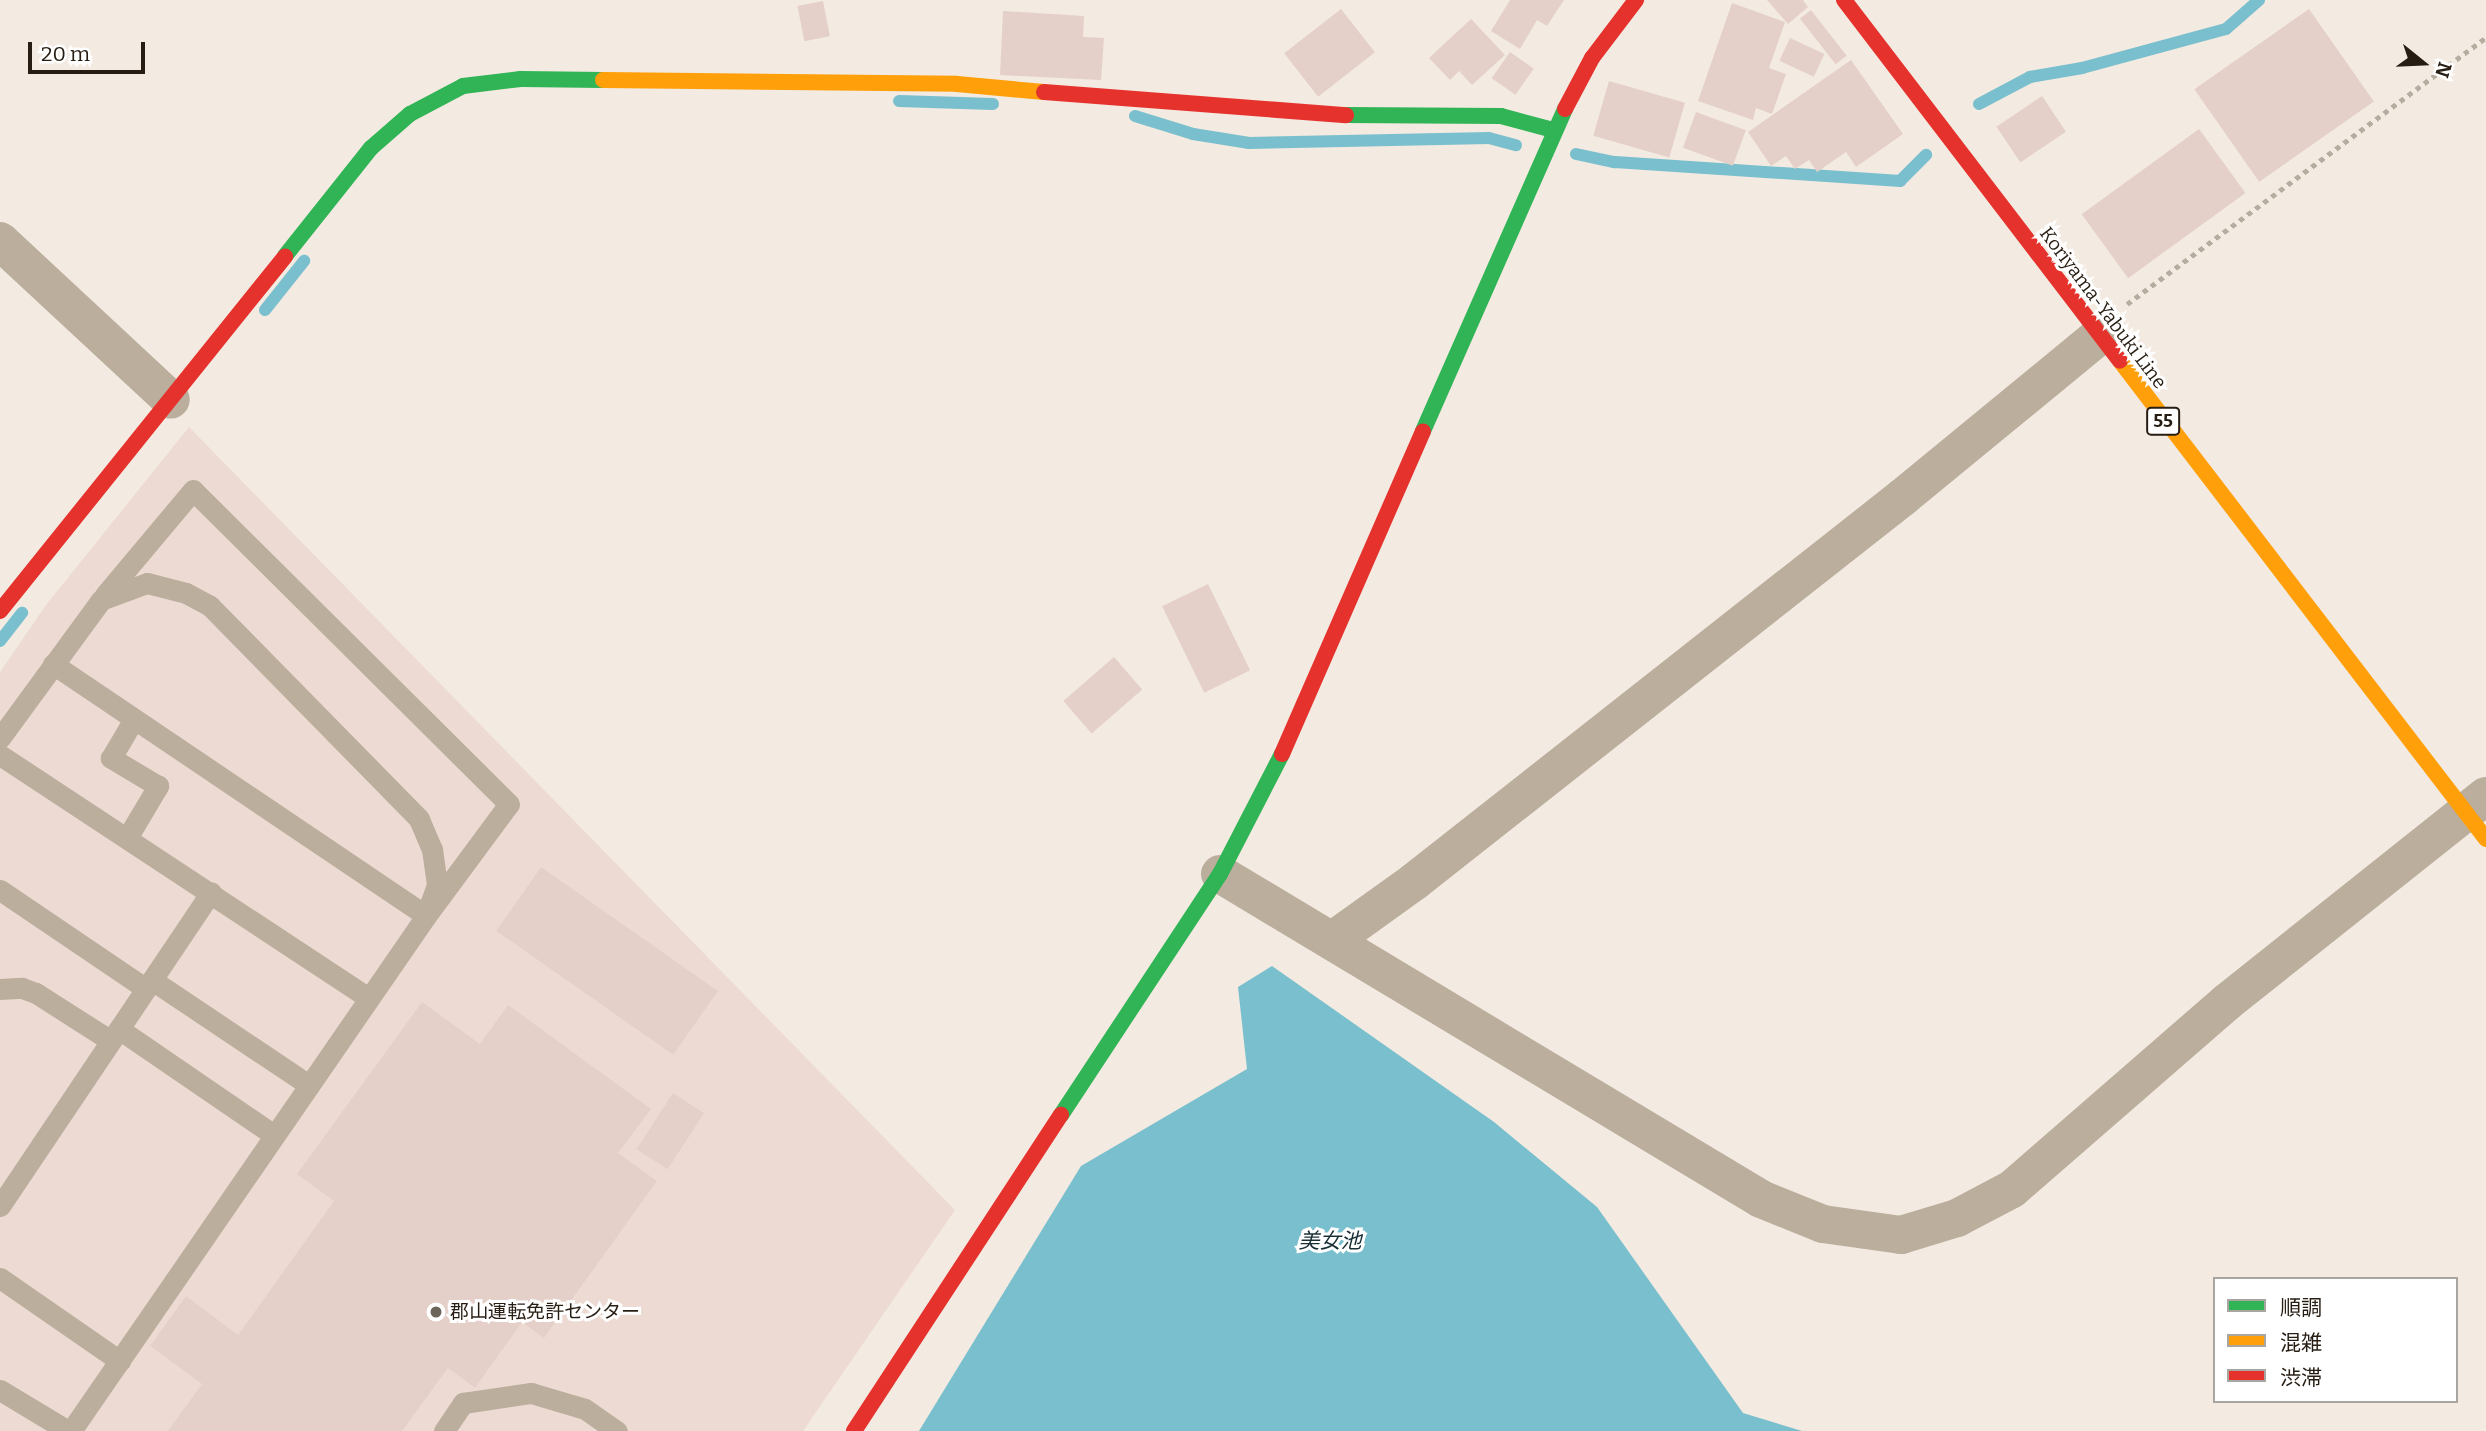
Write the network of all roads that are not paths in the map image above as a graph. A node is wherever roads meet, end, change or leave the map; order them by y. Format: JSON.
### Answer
{"nodes":[{"id":1,"x":1636,"y":0,"type":"edge"},
{"id":2,"x":1844,"y":0,"type":"edge"},
{"id":3,"x":1553,"y":130,"type":"junction"},
{"id":4,"x":0,"y":241,"type":"edge"},
{"id":5,"x":2095,"y":333,"type":"junction"},
{"id":6,"x":170,"y":400,"type":"junction"},
{"id":7,"x":102,"y":600,"type":"junction"},
{"id":8,"x":0,"y":611,"type":"edge"},
{"id":9,"x":52,"y":664,"type":"junction"},
{"id":10,"x":134,"y":719,"type":"junction"},
{"id":11,"x":0,"y":738,"type":"edge"},
{"id":12,"x":0,"y":755,"type":"edge"},
{"id":13,"x":2480,"y":817,"type":"edge"},
{"id":14,"x":127,"y":838,"type":"junction"},
{"id":15,"x":1220,"y":874,"type":"junction"},
{"id":16,"x":0,"y":890,"type":"edge"},
{"id":17,"x":211,"y":892,"type":"junction"},
{"id":18,"x":426,"y":916,"type":"junction"},
{"id":19,"x":1333,"y":940,"type":"junction"},
{"id":20,"x":149,"y":984,"type":"junction"},
{"id":21,"x":0,"y":989,"type":"edge"},
{"id":22,"x":368,"y":998,"type":"junction"},
{"id":23,"x":115,"y":1035,"type":"junction"},
{"id":24,"x":309,"y":1085,"type":"junction"},
{"id":25,"x":274,"y":1135,"type":"junction"},
{"id":26,"x":0,"y":1206,"type":"edge"},
{"id":27,"x":0,"y":1278,"type":"edge"},
{"id":28,"x":120,"y":1361,"type":"junction"},
{"id":29,"x":0,"y":1391,"type":"edge"},
{"id":30,"x":70,"y":1431,"type":"edge"},
{"id":31,"x":444,"y":1431,"type":"edge"},
{"id":32,"x":617,"y":1431,"type":"edge"},
{"id":33,"x":855,"y":1431,"type":"edge"}],
"edges":[{"from":1,"to":3,"type":"street"},
{"from":2,"to":5,"type":"street","name":"Koriyama-Yabuki Line","number":"55"},
{"from":3,"to":6,"type":"street"},
{"from":3,"to":15,"type":"street"},
{"from":4,"to":6,"type":"street"},
{"from":5,"to":13,"type":"street","name":"Koriyama-Yabuki Line","number":"55"},
{"from":5,"to":19,"type":"street"},
{"from":6,"to":8,"type":"street"},
{"from":7,"to":9,"type":"lane"},
{"from":7,"to":18,"type":"lane"},
{"from":7,"to":18,"type":"lane"},
{"from":9,"to":10,"type":"lane"},
{"from":9,"to":11,"type":"lane"},
{"from":10,"to":14,"type":"lane"},
{"from":10,"to":18,"type":"lane"},
{"from":12,"to":14,"type":"lane"},
{"from":13,"to":19,"type":"street"},
{"from":14,"to":17,"type":"lane"},
{"from":15,"to":19,"type":"street"},
{"from":15,"to":33,"type":"street"},
{"from":16,"to":20,"type":"lane"},
{"from":17,"to":20,"type":"lane"},
{"from":17,"to":22,"type":"lane"},
{"from":18,"to":22,"type":"lane"},
{"from":20,"to":23,"type":"lane"},
{"from":20,"to":24,"type":"lane"},
{"from":21,"to":23,"type":"lane"},
{"from":22,"to":24,"type":"lane"},
{"from":23,"to":25,"type":"lane"},
{"from":23,"to":26,"type":"lane"},
{"from":24,"to":25,"type":"lane"},
{"from":25,"to":28,"type":"lane"},
{"from":27,"to":28,"type":"lane"},
{"from":28,"to":30,"type":"lane"},
{"from":29,"to":30,"type":"lane"},
{"from":31,"to":32,"type":"lane"}]}
